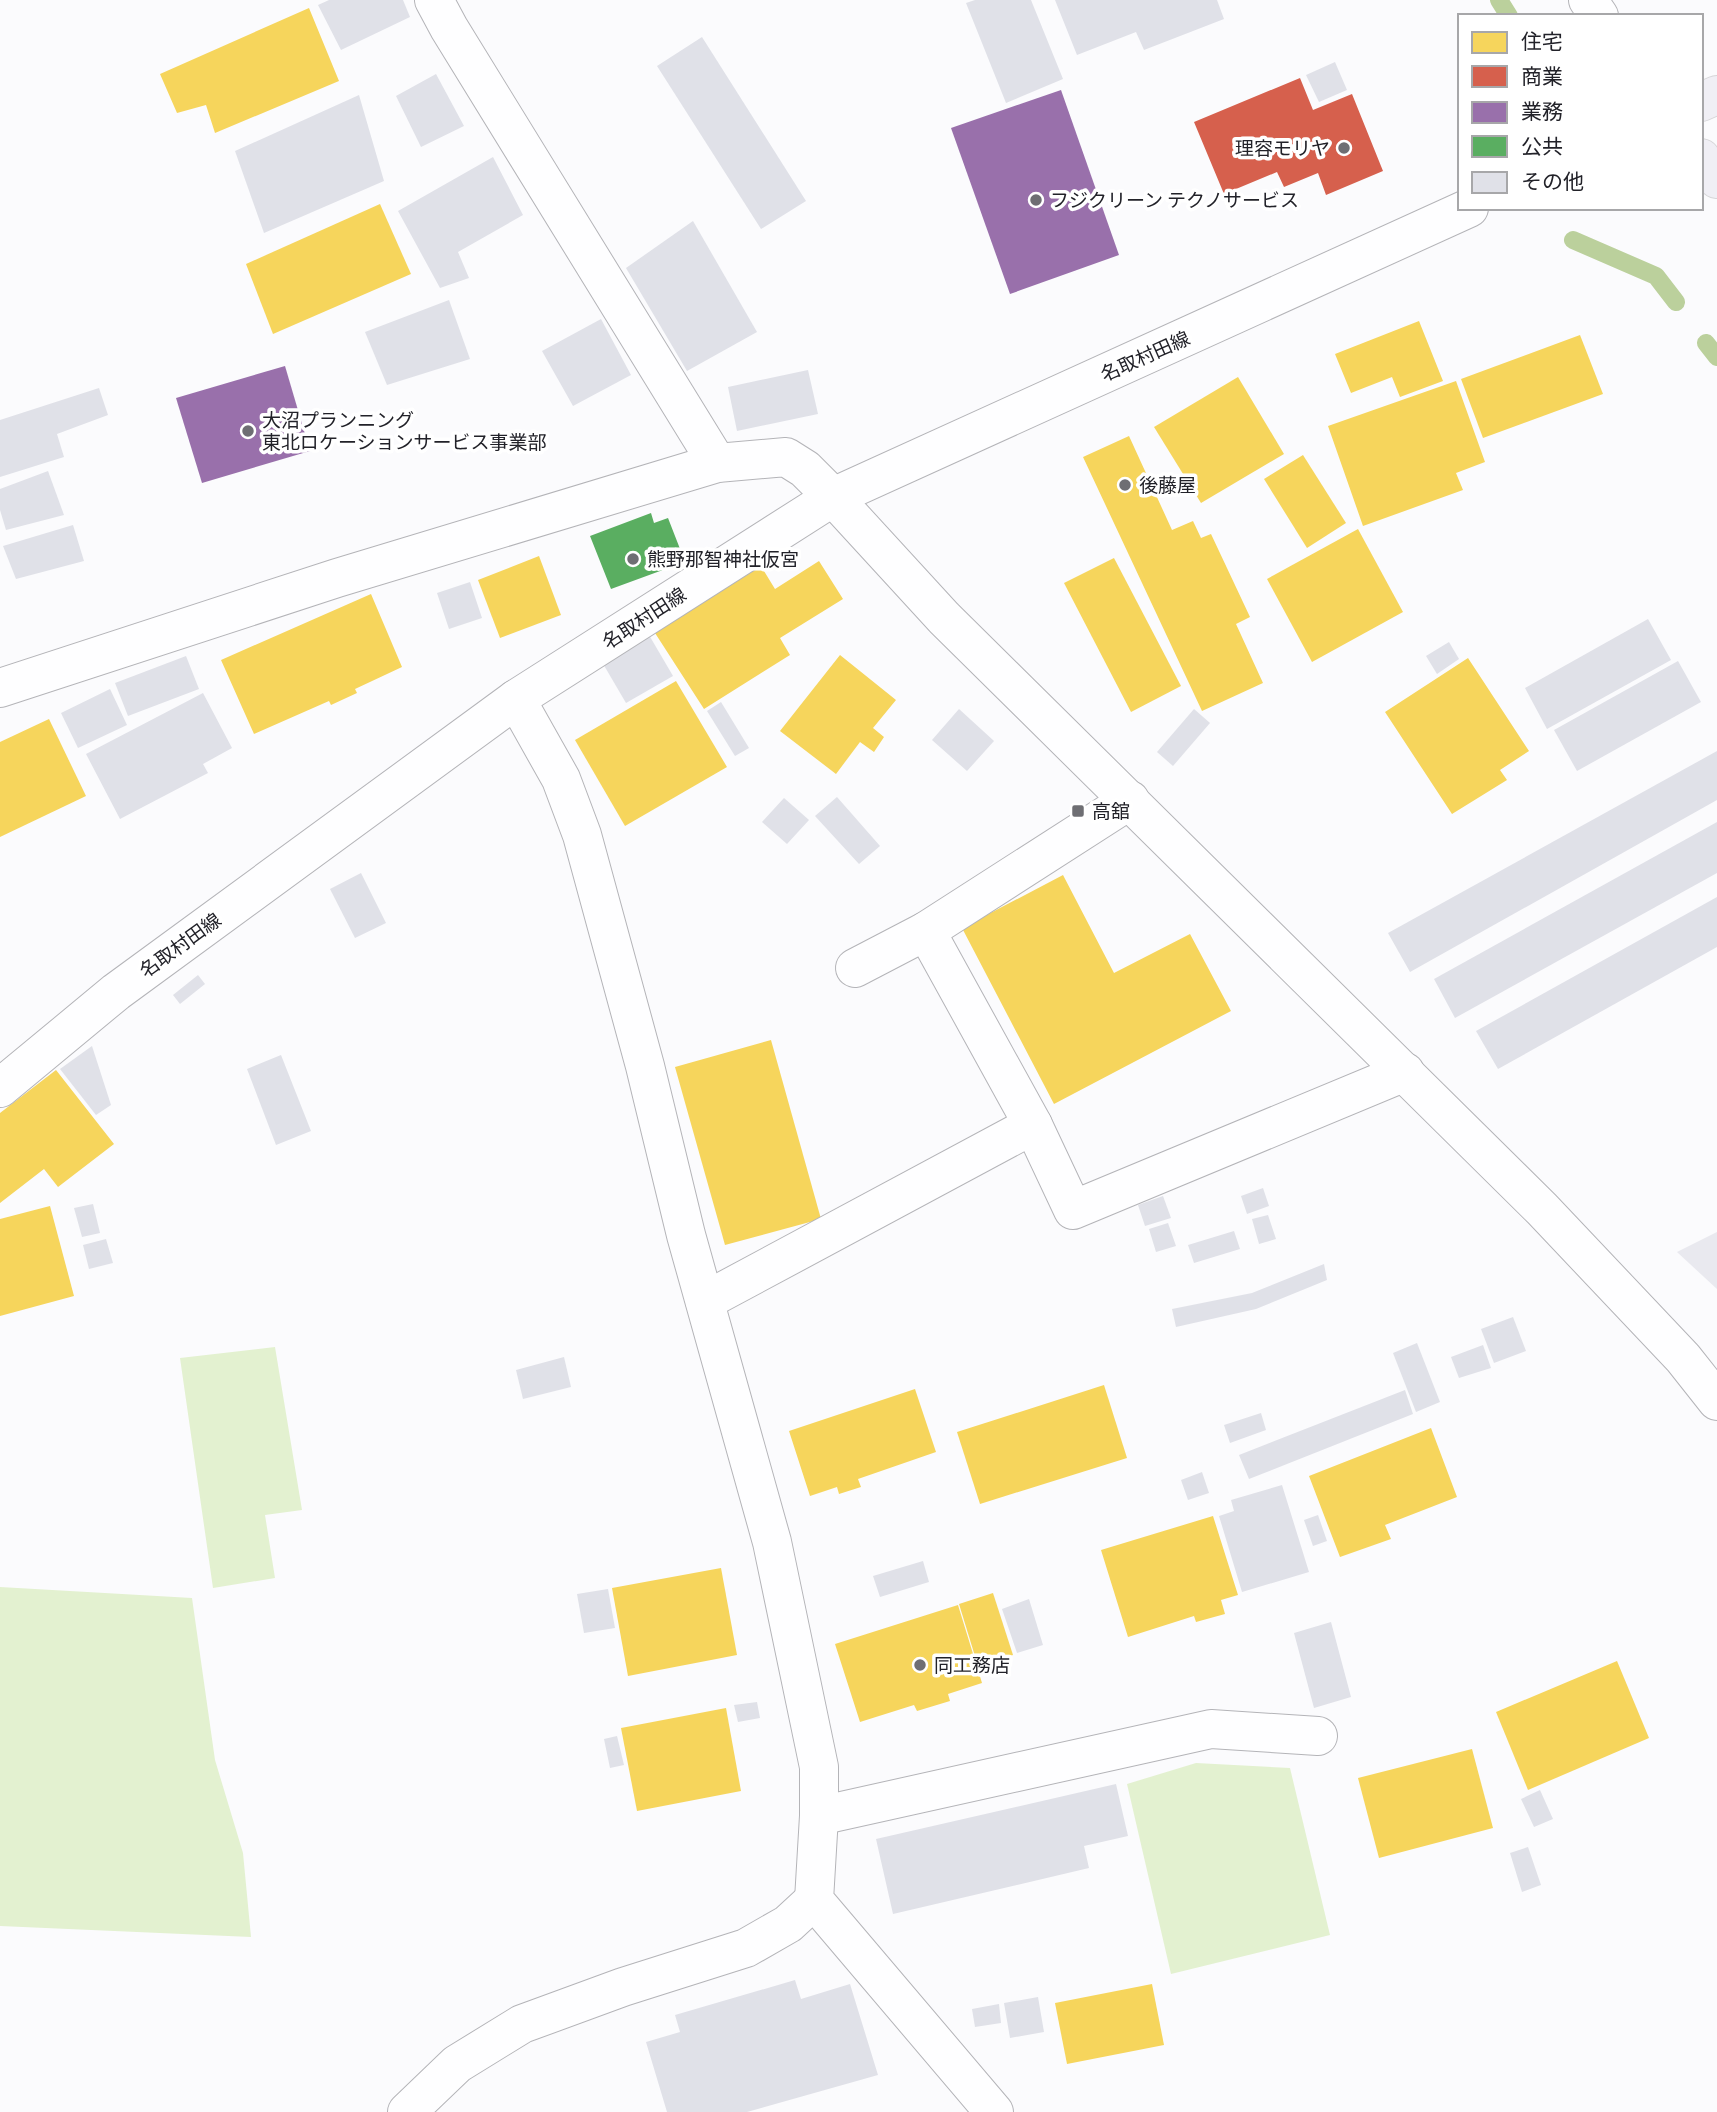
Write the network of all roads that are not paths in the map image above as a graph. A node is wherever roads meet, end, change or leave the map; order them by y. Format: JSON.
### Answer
{"nodes":[{"id":1,"x":434,"y":0,"type":"edge"},
{"id":2,"x":1703,"y":161,"type":"edge"},
{"id":3,"x":1717,"y":179,"type":"edge"},
{"id":4,"x":1465,"y":210,"type":"edge"},
{"id":5,"x":717,"y":463,"type":"junction"},
{"id":6,"x":833,"y":497,"type":"junction"},
{"id":7,"x":0,"y":688,"type":"edge"},
{"id":8,"x":516,"y":699,"type":"junction"},
{"id":9,"x":1130,"y":800,"type":"junction"},
{"id":10,"x":926,"y":931,"type":"junction"},
{"id":11,"x":855,"y":968,"type":"dead end"},
{"id":12,"x":1405,"y":1072,"type":"junction"},
{"id":13,"x":0,"y":1088,"type":"edge"},
{"id":14,"x":1033,"y":1125,"type":"junction"},
{"id":15,"x":705,"y":1300,"type":"junction"},
{"id":16,"x":1717,"y":1401,"type":"edge"},
{"id":17,"x":1318,"y":1735,"type":"dead end"},
{"id":18,"x":819,"y":1816,"type":"junction"},
{"id":19,"x":814,"y":1900,"type":"junction"},
{"id":20,"x":407,"y":2112,"type":"edge"},
{"id":21,"x":994,"y":2112,"type":"edge"}],
"edges":[{"from":1,"to":5,"type":"street"},
{"from":2,"to":3,"type":"main road"},
{"from":4,"to":6,"type":"street","name":"名取村田線"},
{"from":5,"to":6,"type":"street"},
{"from":5,"to":7,"type":"street"},
{"from":6,"to":8,"type":"street","name":"名取村田線"},
{"from":6,"to":9,"type":"street"},
{"from":8,"to":13,"type":"street","name":"名取村田線"},
{"from":8,"to":15,"type":"street"},
{"from":9,"to":10,"type":"street"},
{"from":9,"to":12,"type":"street"},
{"from":10,"to":11,"type":"street"},
{"from":10,"to":14,"type":"street"},
{"from":12,"to":14,"type":"street"},
{"from":12,"to":16,"type":"street"},
{"from":14,"to":15,"type":"street"},
{"from":15,"to":18,"type":"street"},
{"from":17,"to":18,"type":"street"},
{"from":18,"to":19,"type":"street"},
{"from":19,"to":20,"type":"street"},
{"from":19,"to":21,"type":"street"}]}
